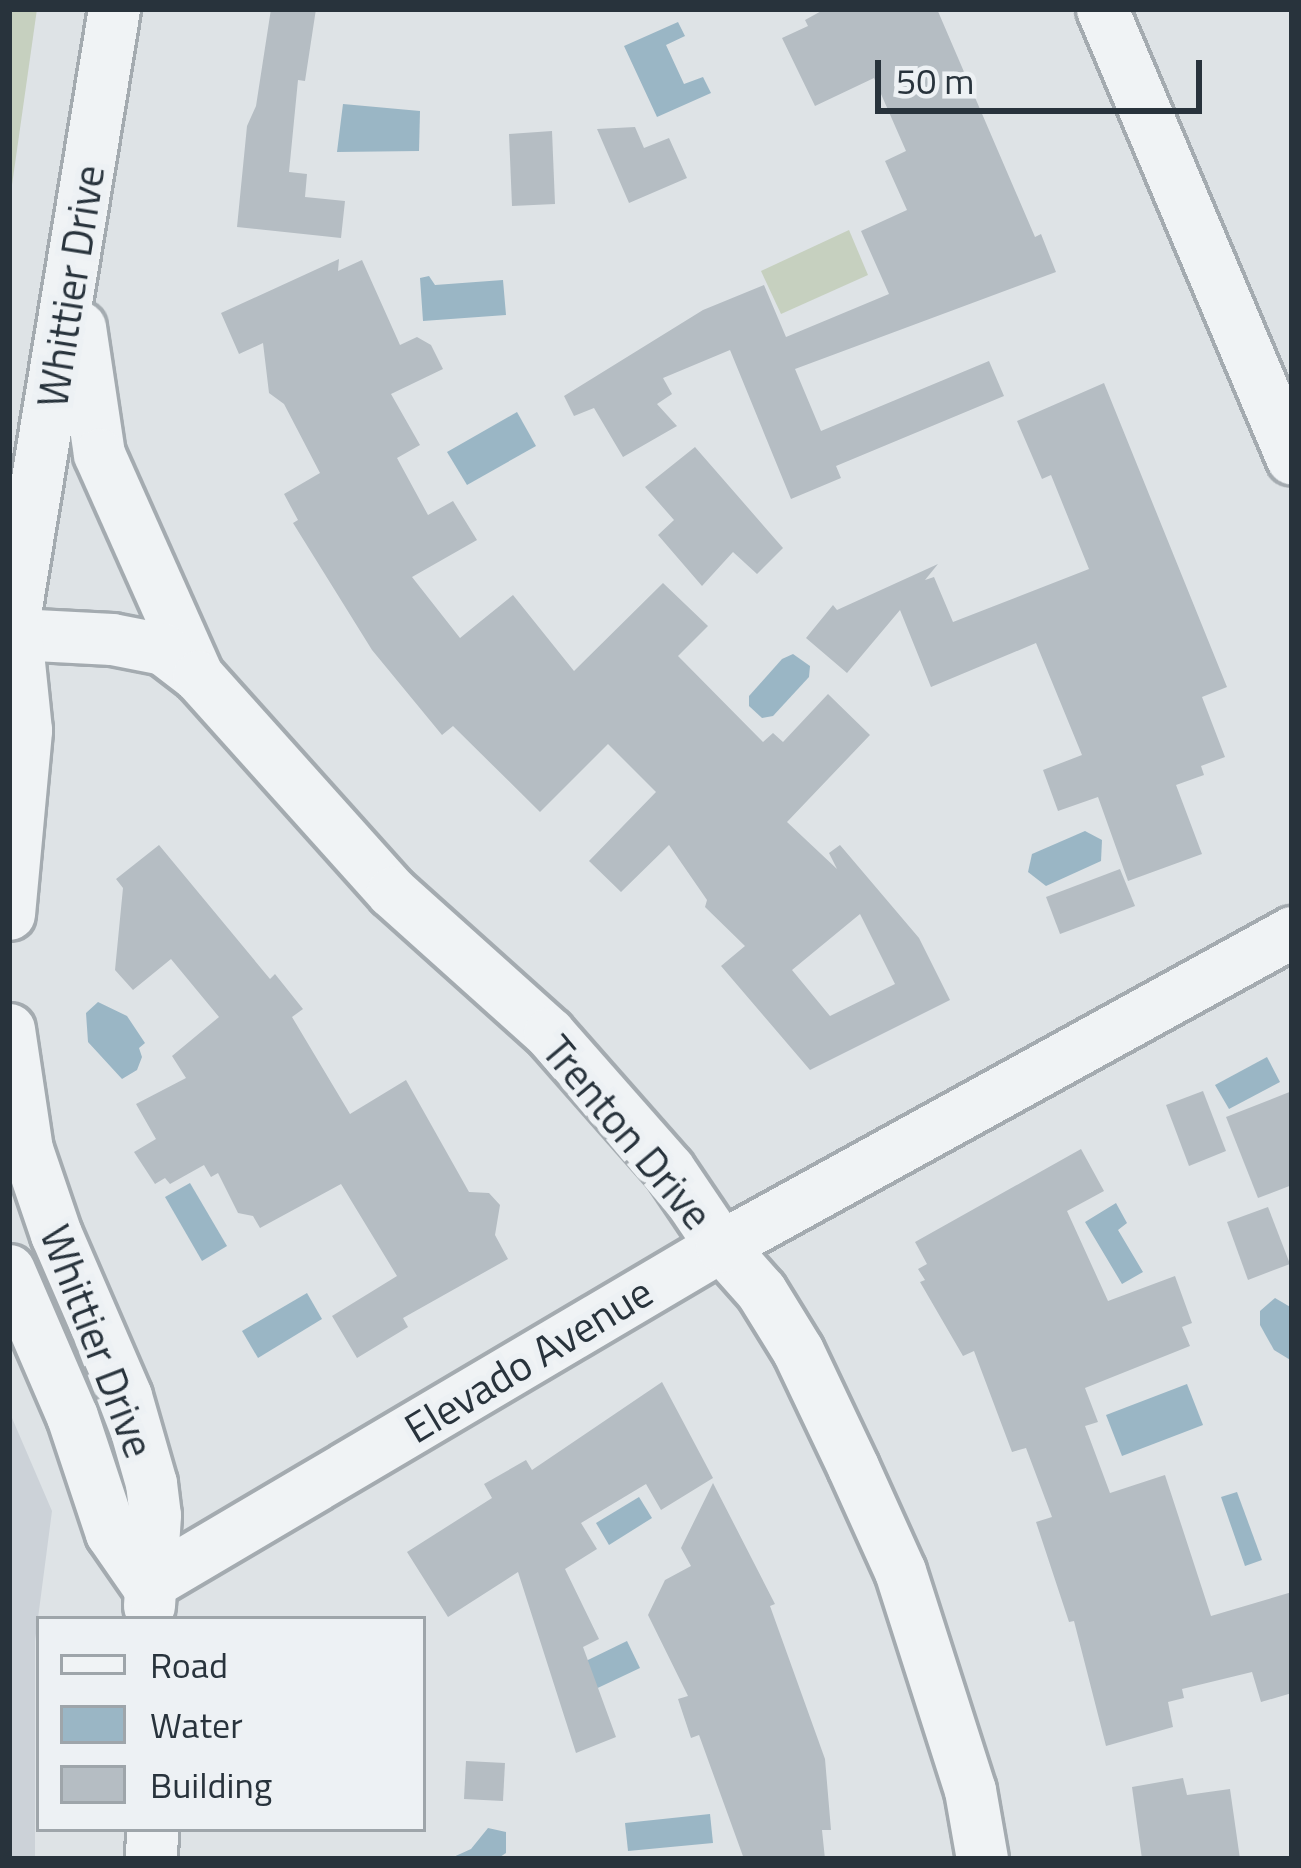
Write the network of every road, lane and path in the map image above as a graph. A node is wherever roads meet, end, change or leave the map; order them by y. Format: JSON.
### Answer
{"nodes":[{"id":1,"x":113,"y":9,"type":"edge"},
{"id":2,"x":1102,"y":9,"type":"edge"},
{"id":3,"x":72,"y":273,"type":"junction"},
{"id":4,"x":1292,"y":458,"type":"edge"},
{"id":5,"x":12,"y":642,"type":"edge"},
{"id":6,"x":198,"y":676,"type":"junction"},
{"id":7,"x":9,"y":914,"type":"edge"},
{"id":8,"x":1292,"y":932,"type":"edge"},
{"id":9,"x":9,"y":1029,"type":"edge"},
{"id":10,"x":721,"y":1246,"type":"junction"},
{"id":11,"x":9,"y":1270,"type":"edge"},
{"id":12,"x":148,"y":1602,"type":"edge"},
{"id":13,"x":982,"y":1859,"type":"edge"}],
"edges":[{"from":1,"to":3,"type":"street","name":"Whittier Drive"},
{"from":2,"to":4,"type":"street"},
{"from":3,"to":5,"type":"street","name":"Whittier Drive"},
{"from":3,"to":6,"type":"street"},
{"from":5,"to":6,"type":"street","name":"Trenton Drive"},
{"from":5,"to":7,"type":"street","name":"Whittier Drive"},
{"from":6,"to":10,"type":"street","name":"Trenton Drive"},
{"from":8,"to":10,"type":"street","name":"Elevado Avenue"},
{"from":9,"to":12,"type":"street","name":"Whittier Drive"},
{"from":10,"to":12,"type":"street","name":"Elevado Avenue"},
{"from":10,"to":13,"type":"street","name":"Trenton Drive"},
{"from":11,"to":12,"type":"street","name":"Whittier Drive"}]}
